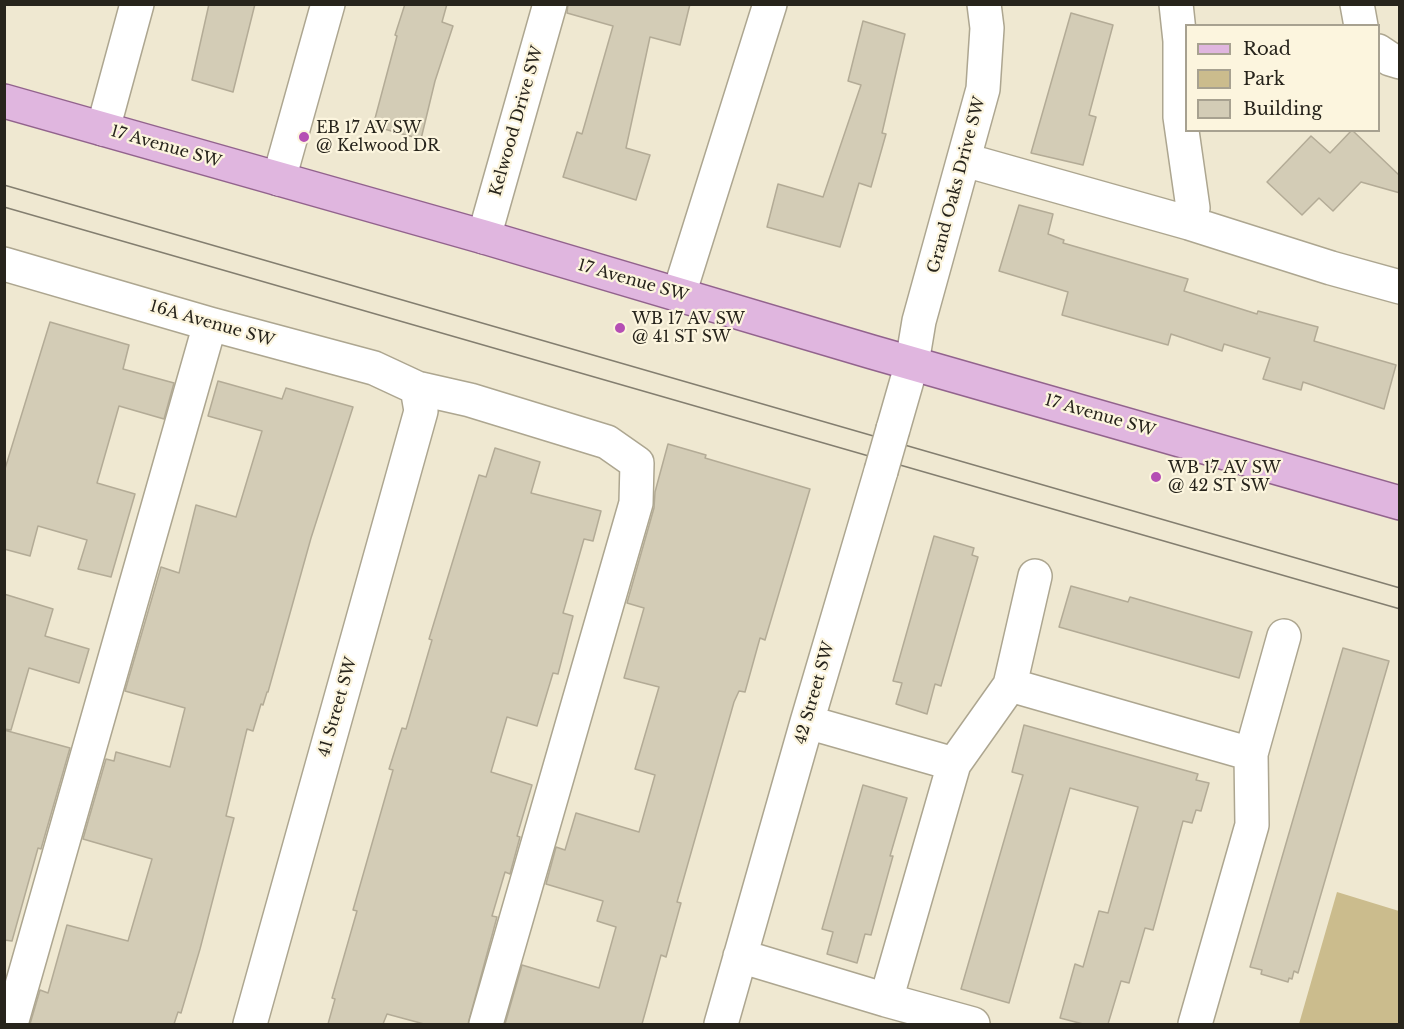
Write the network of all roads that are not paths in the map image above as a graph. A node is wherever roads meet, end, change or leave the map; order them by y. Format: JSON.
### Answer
{"nodes":[{"id":1,"x":137,"y":4,"type":"edge"},
{"id":2,"x":328,"y":4,"type":"edge"},
{"id":3,"x":550,"y":4,"type":"edge"},
{"id":4,"x":770,"y":4,"type":"edge"},
{"id":5,"x":984,"y":4,"type":"edge"},
{"id":6,"x":1176,"y":4,"type":"edge"},
{"id":7,"x":1357,"y":4,"type":"edge"},
{"id":8,"x":1361,"y":24,"type":"edge"},
{"id":9,"x":1380,"y":52,"type":"edge"},
{"id":10,"x":1400,"y":62,"type":"edge"},
{"id":11,"x":4,"y":100,"type":"edge"},
{"id":12,"x":103,"y":129,"type":"junction"},
{"id":13,"x":965,"y":160,"type":"junction"},
{"id":14,"x":279,"y":179,"type":"junction"},
{"id":15,"x":1189,"y":223,"type":"junction"},
{"id":16,"x":484,"y":237,"type":"junction"},
{"id":17,"x":4,"y":264,"type":"edge"},
{"id":18,"x":1400,"y":287,"type":"edge"},
{"id":19,"x":679,"y":294,"type":"junction"},
{"id":20,"x":210,"y":324,"type":"junction"},
{"id":21,"x":912,"y":363,"type":"junction"},
{"id":22,"x":417,"y":388,"type":"junction"},
{"id":23,"x":1400,"y":503,"type":"edge"},
{"id":24,"x":1035,"y":576,"type":"dead end"},
{"id":25,"x":1284,"y":636,"type":"dead end"},
{"id":26,"x":1010,"y":685,"type":"junction"},
{"id":27,"x":807,"y":722,"type":"junction"},
{"id":28,"x":1251,"y":754,"type":"junction"},
{"id":29,"x":954,"y":764,"type":"junction"},
{"id":30,"x":740,"y":956,"type":"junction"},
{"id":31,"x":885,"y":1000,"type":"junction"},
{"id":32,"x":963,"y":1023,"type":"edge"},
{"id":33,"x":11,"y":1024,"type":"edge"},
{"id":34,"x":250,"y":1024,"type":"edge"},
{"id":35,"x":486,"y":1024,"type":"edge"},
{"id":36,"x":721,"y":1024,"type":"edge"},
{"id":37,"x":1195,"y":1024,"type":"edge"}],
"edges":[{"from":1,"to":12,"type":"street"},
{"from":2,"to":14,"type":"street"},
{"from":3,"to":16,"type":"street","name":"Kelwood Drive SW"},
{"from":4,"to":19,"type":"street"},
{"from":5,"to":13,"type":"street","name":"Grand Oaks Drive SW"},
{"from":6,"to":15,"type":"street"},
{"from":7,"to":8,"type":"street"},
{"from":9,"to":10,"type":"street"},
{"from":11,"to":12,"type":"main road","name":"17 Avenue SW"},
{"from":12,"to":14,"type":"main road","name":"17 Avenue SW"},
{"from":13,"to":15,"type":"street"},
{"from":13,"to":21,"type":"street","name":"Grand Oaks Drive SW"},
{"from":14,"to":16,"type":"main road","name":"17 Avenue SW"},
{"from":15,"to":18,"type":"street"},
{"from":16,"to":19,"type":"main road","name":"17 Avenue SW"},
{"from":17,"to":20,"type":"street","name":"16A Avenue SW"},
{"from":19,"to":21,"type":"main road","name":"17 Avenue SW"},
{"from":20,"to":22,"type":"street","name":"16A Avenue SW"},
{"from":20,"to":33,"type":"street"},
{"from":21,"to":23,"type":"main road","name":"17 Avenue SW"},
{"from":21,"to":27,"type":"street","name":"42 Street SW","bridge":true},
{"from":22,"to":34,"type":"street","name":"41 Street SW"},
{"from":22,"to":35,"type":"street","name":"16A Avenue SW"},
{"from":24,"to":26,"type":"street"},
{"from":25,"to":28,"type":"street"},
{"from":26,"to":28,"type":"street"},
{"from":26,"to":29,"type":"street"},
{"from":27,"to":29,"type":"street"},
{"from":27,"to":30,"type":"street","name":"42 Street SW"},
{"from":28,"to":37,"type":"street"},
{"from":29,"to":31,"type":"street"},
{"from":30,"to":31,"type":"street"},
{"from":30,"to":36,"type":"street","name":"42 Street SW"},
{"from":31,"to":32,"type":"street"}]}
